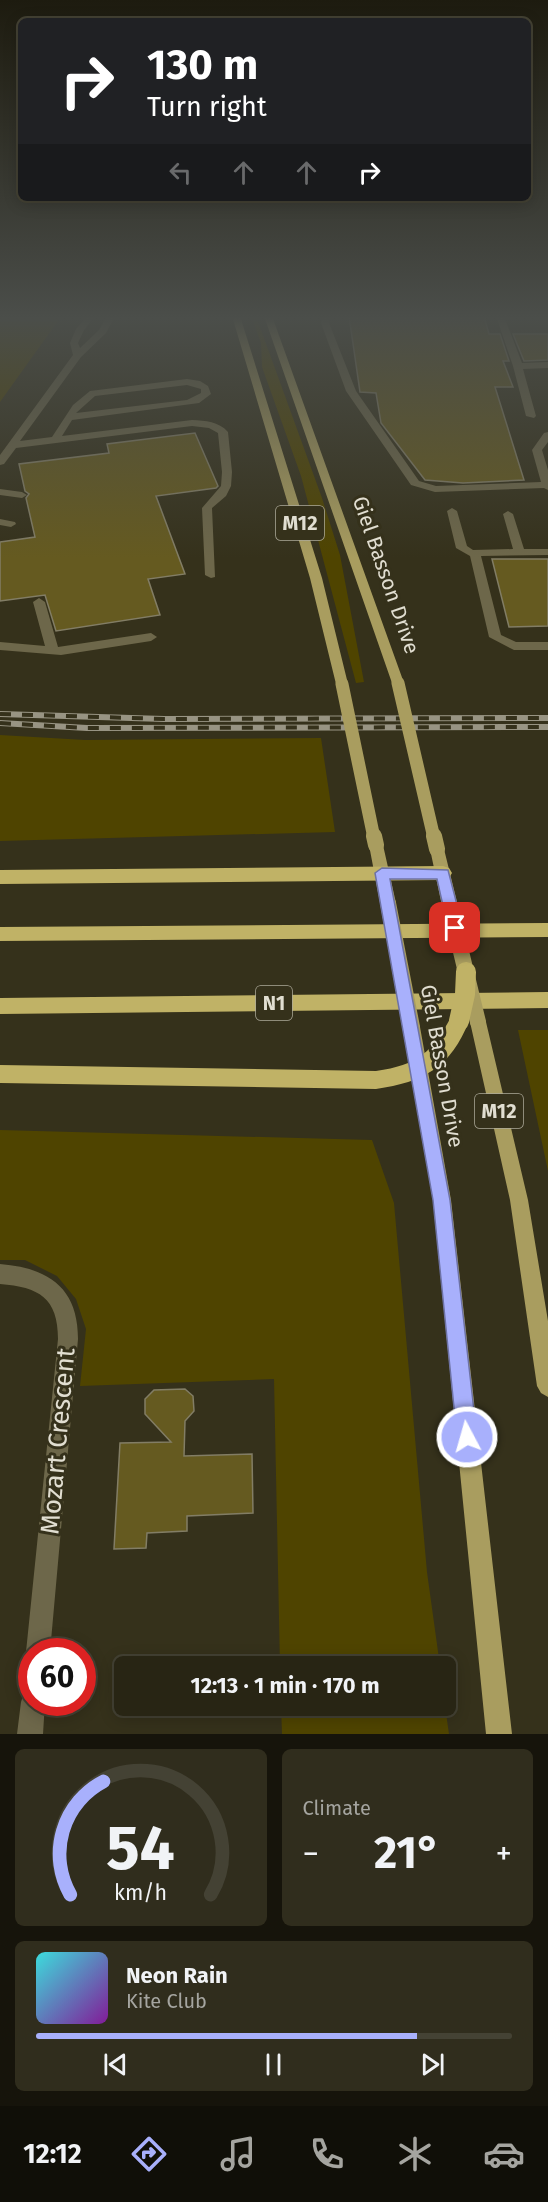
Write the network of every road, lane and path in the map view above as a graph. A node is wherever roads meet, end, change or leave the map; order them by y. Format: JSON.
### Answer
{"nodes":[{"id":1,"x":48,"y":397,"type":"edge"},
{"id":2,"x":86,"y":397,"type":"edge"},
{"id":3,"x":203,"y":397,"type":"edge"},
{"id":4,"x":261,"y":397,"type":"edge"},
{"id":5,"x":297,"y":397,"type":"edge"},
{"id":6,"x":355,"y":397,"type":"edge"},
{"id":7,"x":526,"y":397,"type":"edge"},
{"id":8,"x":531,"y":416,"type":"dead end"},
{"id":9,"x":70,"y":417,"type":"junction"},
{"id":10,"x":548,"y":435,"type":"edge"},
{"id":11,"x":55,"y":440,"type":"junction"},
{"id":12,"x":13,"y":445,"type":"junction"},
{"id":13,"x":0,"y":462,"type":"edge"},
{"id":14,"x":547,"y":482,"type":"edge"},
{"id":15,"x":0,"y":492,"type":"edge"},
{"id":16,"x":21,"y":495,"type":"dead end"},
{"id":17,"x":452,"y":511,"type":"dead end"},
{"id":18,"x":508,"y":514,"type":"dead end"},
{"id":19,"x":519,"y":552,"type":"junction"},
{"id":20,"x":548,"y":552,"type":"edge"},
{"id":21,"x":475,"y":553,"type":"junction"},
{"id":22,"x":212,"y":575,"type":"dead end"},
{"id":23,"x":39,"y":602,"type":"dead end"},
{"id":24,"x":151,"y":637,"type":"dead end"},
{"id":25,"x":0,"y":646,"type":"edge"},
{"id":26,"x":548,"y":646,"type":"edge"},
{"id":27,"x":53,"y":651,"type":"junction"},
{"id":28,"x":382,"y":873,"type":"junction"},
{"id":29,"x":443,"y":873,"type":"junction"},
{"id":30,"x":0,"y":877,"type":"edge"},
{"id":31,"x":548,"y":930,"type":"edge"},
{"id":32,"x":0,"y":934,"type":"edge"},
{"id":33,"x":466,"y":972,"type":"joint"},
{"id":34,"x":548,"y":1000,"type":"edge"},
{"id":35,"x":0,"y":1006,"type":"edge"},
{"id":36,"x":468,"y":1021,"type":"junction"},
{"id":37,"x":419,"y":1070,"type":"junction"},
{"id":38,"x":0,"y":1074,"type":"edge"},
{"id":39,"x":0,"y":1274,"type":"edge"},
{"id":40,"x":548,"y":1386,"type":"edge"},
{"id":41,"x":39,"y":1638,"type":"edge"},
{"id":42,"x":32,"y":1716,"type":"edge"},
{"id":43,"x":30,"y":1734,"type":"edge"},
{"id":44,"x":499,"y":1734,"type":"edge"}],
"edges":[{"from":1,"to":12,"type":"street"},
{"from":2,"to":9,"type":"street"},
{"from":3,"to":9,"type":"street"},
{"from":4,"to":28,"type":"main road","name":"Giel Basson Drive","number":"M12","bridge":true},
{"from":5,"to":29,"type":"main road","name":"Giel Basson Drive","number":"M12","bridge":true},
{"from":6,"to":14,"type":"street"},
{"from":7,"to":8,"type":"street"},
{"from":9,"to":11,"type":"street"},
{"from":10,"to":14,"type":"street"},
{"from":11,"to":12,"type":"street"},
{"from":11,"to":22,"type":"street"},
{"from":12,"to":13,"type":"street"},
{"from":15,"to":16,"type":"street"},
{"from":17,"to":21,"type":"street"},
{"from":18,"to":19,"type":"street"},
{"from":19,"to":20,"type":"street"},
{"from":19,"to":21,"type":"street"},
{"from":21,"to":26,"type":"street"},
{"from":23,"to":27,"type":"street"},
{"from":24,"to":27,"type":"street"},
{"from":25,"to":27,"type":"street"},
{"from":28,"to":29,"type":"highway"},
{"from":28,"to":30,"type":"highway"},
{"from":28,"to":37,"type":"main road","name":"Giel Basson Drive","number":"M12","bridge":true},
{"from":29,"to":33,"type":"main road","name":"Giel Basson Drive","number":"M12","bridge":true},
{"from":31,"to":32,"type":"highway"},
{"from":33,"to":36,"type":"highway","bridge":true},
{"from":34,"to":35,"type":"highway","number":"N1"},
{"from":36,"to":37,"type":"highway"},
{"from":36,"to":40,"type":"main road","name":"Giel Basson Drive","number":"M12"},
{"from":37,"to":38,"type":"highway"},
{"from":37,"to":44,"type":"main road","name":"Giel Basson Drive","number":"M12"},
{"from":39,"to":41,"type":"street","name":"Mozart Crescent"},
{"from":42,"to":43,"type":"street"}]}
